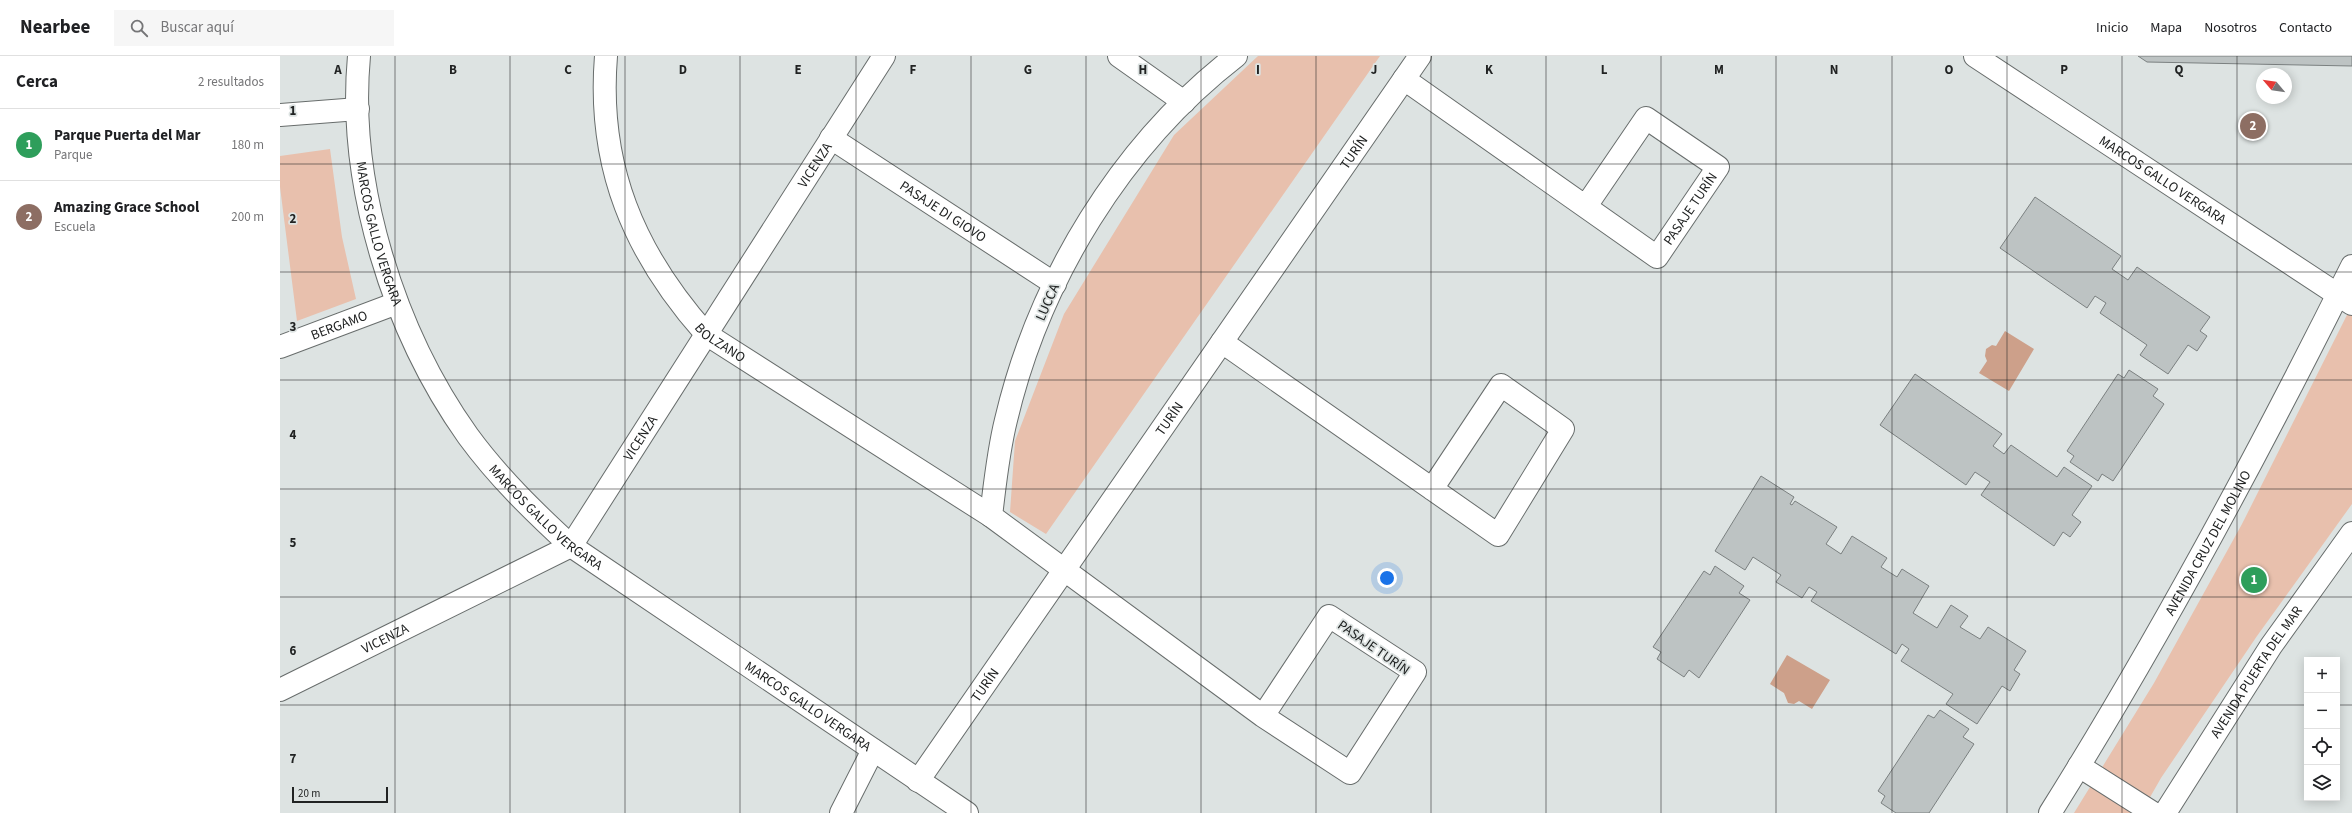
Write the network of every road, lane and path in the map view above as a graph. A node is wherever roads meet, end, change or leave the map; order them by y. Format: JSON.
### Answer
{"nodes":[{"id":1,"x":359,"y":56,"type":"edge"},
{"id":2,"x":884,"y":56,"type":"edge"},
{"id":3,"x":1119,"y":56,"type":"edge"},
{"id":4,"x":1236,"y":56,"type":"edge"},
{"id":5,"x":1420,"y":56,"type":"edge"},
{"id":6,"x":1975,"y":56,"type":"edge"},
{"id":7,"x":608,"y":62,"type":"edge"},
{"id":8,"x":1404,"y":79,"type":"junction"},
{"id":9,"x":1184,"y":102,"type":"junction"},
{"id":10,"x":358,"y":109,"type":"junction"},
{"id":11,"x":280,"y":115,"type":"edge"},
{"id":12,"x":831,"y":138,"type":"junction"},
{"id":13,"x":1586,"y":206,"type":"junction"},
{"id":14,"x":2352,"y":266,"type":"edge"},
{"id":15,"x":1054,"y":284,"type":"junction"},
{"id":16,"x":2345,"y":299,"type":"edge"},
{"id":17,"x":397,"y":302,"type":"junction"},
{"id":18,"x":706,"y":334,"type":"junction"},
{"id":19,"x":1222,"y":342,"type":"junction"},
{"id":20,"x":280,"y":347,"type":"edge"},
{"id":21,"x":1432,"y":489,"type":"junction"},
{"id":22,"x":991,"y":516,"type":"junction"},
{"id":23,"x":2352,"y":533,"type":"edge"},
{"id":24,"x":571,"y":546,"type":"junction"},
{"id":25,"x":1064,"y":570,"type":"junction"},
{"id":26,"x":280,"y":690,"type":"edge"},
{"id":27,"x":1263,"y":716,"type":"junction"},
{"id":28,"x":873,"y":750,"type":"junction"},
{"id":29,"x":2080,"y":766,"type":"junction"},
{"id":30,"x":918,"y":781,"type":"junction"},
{"id":31,"x":841,"y":813,"type":"edge"},
{"id":32,"x":967,"y":813,"type":"edge"},
{"id":33,"x":2050,"y":813,"type":"edge"},
{"id":34,"x":2153,"y":813,"type":"edge"},
{"id":35,"x":2165,"y":813,"type":"edge"}],
"edges":[{"from":1,"to":10,"type":"street","name":"MARCOS GALLO VERGARA"},
{"from":2,"to":12,"type":"street","name":"VICENZA"},
{"from":3,"to":9,"type":"street"},
{"from":4,"to":9,"type":"street","name":"LUCCA"},
{"from":5,"to":8,"type":"street","name":"TURÍN"},
{"from":6,"to":16,"type":"street","name":"MARCOS GALLO VERGARA"},
{"from":7,"to":18,"type":"street","name":"BOLZANO"},
{"from":8,"to":13,"type":"street","name":"PASAJE TURÍN"},
{"from":8,"to":19,"type":"street","name":"TURÍN"},
{"from":9,"to":15,"type":"street","name":"LUCCA"},
{"from":10,"to":11,"type":"street"},
{"from":10,"to":17,"type":"street","name":"MARCOS GALLO VERGARA"},
{"from":12,"to":15,"type":"street","name":"PASAJE DI GIOVO"},
{"from":12,"to":18,"type":"street","name":"VICENZA"},
{"from":13,"to":13,"type":"street","name":"PASAJE TURÍN"},
{"from":14,"to":16,"type":"street","name":"AVENIDA CRUZ DEL MOLINO"},
{"from":15,"to":22,"type":"street","name":"LUCCA"},
{"from":16,"to":29,"type":"street","name":"AVENIDA CRUZ DEL MOLINO"},
{"from":17,"to":20,"type":"street","name":"BERGAMO"},
{"from":17,"to":24,"type":"street","name":"MARCOS GALLO VERGARA"},
{"from":18,"to":22,"type":"street","name":"BOLZANO"},
{"from":18,"to":24,"type":"street","name":"VICENZA"},
{"from":19,"to":21,"type":"street"},
{"from":19,"to":25,"type":"street","name":"TURÍN"},
{"from":21,"to":21,"type":"street"},
{"from":22,"to":25,"type":"street"},
{"from":23,"to":35,"type":"street","name":"AVENIDA PUERTA DEL MAR"},
{"from":24,"to":26,"type":"street","name":"VICENZA"},
{"from":24,"to":28,"type":"street","name":"MARCOS GALLO VERGARA"},
{"from":25,"to":27,"type":"street","name":"PASAJE TURÍN"},
{"from":25,"to":30,"type":"street","name":"TURÍN"},
{"from":27,"to":27,"type":"street","name":"PASAJE TURÍN"},
{"from":28,"to":30,"type":"street","name":"MARCOS GALLO VERGARA"},
{"from":28,"to":31,"type":"street"},
{"from":29,"to":33,"type":"street","name":"AVENIDA CRUZ DEL MOLINO"},
{"from":29,"to":34,"type":"street"},
{"from":30,"to":32,"type":"street","name":"MARCOS GALLO VERGARA"}]}
